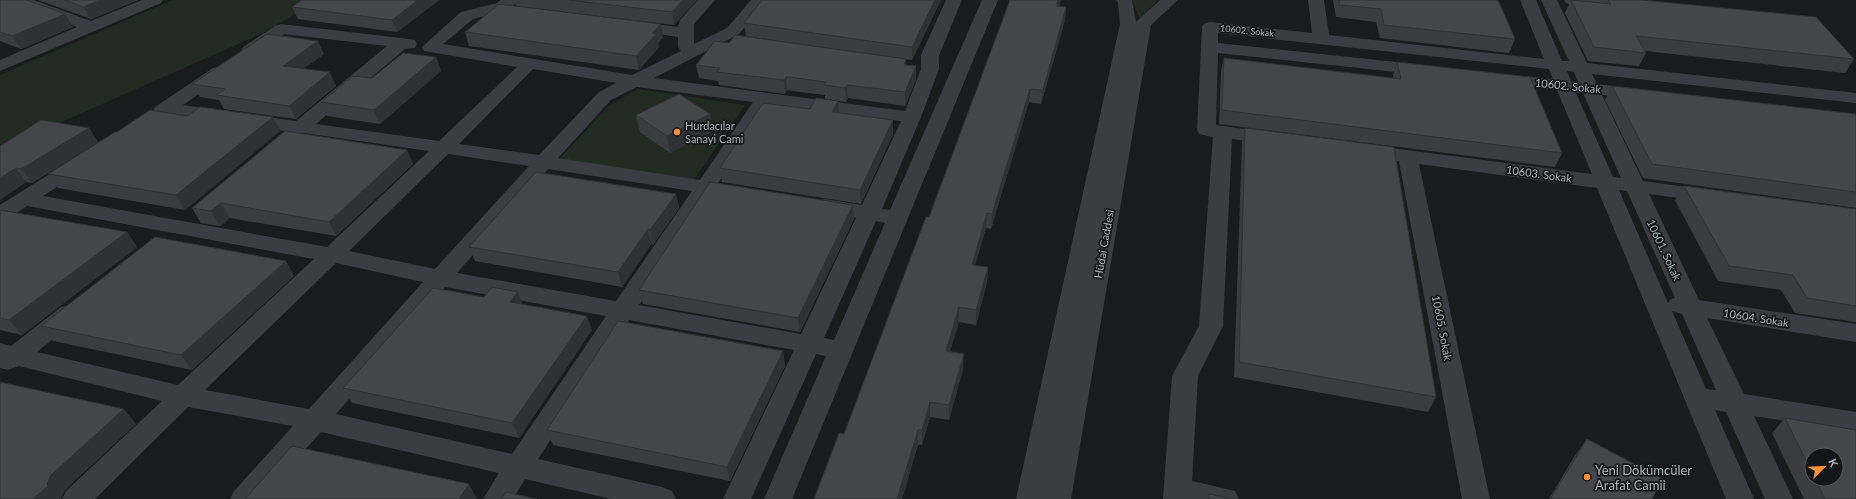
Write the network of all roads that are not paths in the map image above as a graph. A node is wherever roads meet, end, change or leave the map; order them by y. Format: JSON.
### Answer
{"nodes":[{"id":1,"x":20,"y":0,"type":"edge"},
{"id":2,"x":155,"y":0,"type":"edge"},
{"id":3,"x":707,"y":0,"type":"edge"},
{"id":4,"x":758,"y":0,"type":"edge"},
{"id":5,"x":954,"y":0,"type":"edge"},
{"id":6,"x":990,"y":0,"type":"edge"},
{"id":7,"x":1124,"y":0,"type":"edge"},
{"id":8,"x":1170,"y":0,"type":"edge"},
{"id":9,"x":1316,"y":0,"type":"edge"},
{"id":10,"x":1528,"y":0,"type":"edge"},
{"id":11,"x":1549,"y":0,"type":"edge"},
{"id":12,"x":1572,"y":0,"type":"edge"},
{"id":13,"x":514,"y":6,"type":"edge"},
{"id":14,"x":467,"y":8,"type":"edge"},
{"id":15,"x":1650,"y":8,"type":"edge"},
{"id":16,"x":617,"y":24,"type":"edge"},
{"id":17,"x":91,"y":27,"type":"junction"},
{"id":18,"x":686,"y":33,"type":"junction"},
{"id":19,"x":1209,"y":37,"type":"junction"},
{"id":20,"x":718,"y":39,"type":"junction"},
{"id":21,"x":1322,"y":39,"type":"junction"},
{"id":22,"x":742,"y":42,"type":"edge"},
{"id":23,"x":401,"y":44,"type":"junction"},
{"id":24,"x":430,"y":47,"type":"junction"},
{"id":25,"x":686,"y":56,"type":"junction"},
{"id":26,"x":2,"y":63,"type":"edge"},
{"id":27,"x":530,"y":64,"type":"junction"},
{"id":28,"x":1556,"y":65,"type":"junction"},
{"id":29,"x":1580,"y":67,"type":"junction"},
{"id":30,"x":1438,"y":72,"type":"edge"},
{"id":31,"x":1486,"y":77,"type":"edge"},
{"id":32,"x":635,"y":81,"type":"junction"},
{"id":33,"x":1565,"y":86,"type":"junction"},
{"id":34,"x":1590,"y":89,"type":"junction"},
{"id":35,"x":1653,"y":96,"type":"edge"},
{"id":36,"x":1856,"y":98,"type":"edge"},
{"id":37,"x":764,"y":99,"type":"junction"},
{"id":38,"x":168,"y":108,"type":"junction"},
{"id":39,"x":912,"y":118,"type":"junction"},
{"id":40,"x":148,"y":120,"type":"edge"},
{"id":41,"x":301,"y":127,"type":"junction"},
{"id":42,"x":1223,"y":132,"type":"junction"},
{"id":43,"x":1292,"y":141,"type":"edge"},
{"id":44,"x":282,"y":142,"type":"edge"},
{"id":45,"x":446,"y":148,"type":"junction"},
{"id":46,"x":1346,"y":148,"type":"edge"},
{"id":47,"x":90,"y":156,"type":"edge"},
{"id":48,"x":1408,"y":157,"type":"junction"},
{"id":49,"x":544,"y":162,"type":"junction"},
{"id":50,"x":1606,"y":183,"type":"junction"},
{"id":51,"x":1635,"y":186,"type":"junction"},
{"id":52,"x":705,"y":187,"type":"junction"},
{"id":53,"x":752,"y":194,"type":"edge"},
{"id":54,"x":23,"y":199,"type":"junction"},
{"id":55,"x":1730,"y":199,"type":"edge"},
{"id":56,"x":807,"y":203,"type":"edge"},
{"id":57,"x":196,"y":212,"type":"edge"},
{"id":58,"x":870,"y":213,"type":"junction"},
{"id":59,"x":0,"y":214,"type":"edge"},
{"id":60,"x":898,"y":218,"type":"junction"},
{"id":61,"x":178,"y":228,"type":"junction"},
{"id":62,"x":159,"y":242,"type":"edge"},
{"id":63,"x":331,"y":255,"type":"junction"},
{"id":64,"x":440,"y":278,"type":"junction"},
{"id":65,"x":84,"y":301,"type":"edge"},
{"id":66,"x":1656,"y":302,"type":"junction"},
{"id":67,"x":1691,"y":307,"type":"junction"},
{"id":68,"x":622,"y":311,"type":"junction"},
{"id":69,"x":1856,"y":333,"type":"edge"},
{"id":70,"x":809,"y":344,"type":"junction"},
{"id":71,"x":842,"y":350,"type":"junction"},
{"id":72,"x":5,"y":358,"type":"edge"},
{"id":73,"x":183,"y":396,"type":"junction"},
{"id":74,"x":1696,"y":397,"type":"junction"},
{"id":75,"x":1735,"y":403,"type":"junction"},
{"id":76,"x":315,"y":420,"type":"junction"},
{"id":77,"x":1856,"y":422,"type":"edge"},
{"id":78,"x":520,"y":467,"type":"junction"},
{"id":79,"x":1178,"y":494,"type":"edge"},
{"id":80,"x":76,"y":499,"type":"edge"},
{"id":81,"x":244,"y":499,"type":"edge"},
{"id":82,"x":497,"y":499,"type":"edge"},
{"id":83,"x":662,"y":499,"type":"edge"},
{"id":84,"x":737,"y":499,"type":"edge"},
{"id":85,"x":778,"y":499,"type":"edge"},
{"id":86,"x":1030,"y":499,"type":"edge"},
{"id":87,"x":1057,"y":499,"type":"edge"},
{"id":88,"x":1225,"y":499,"type":"edge"},
{"id":89,"x":1476,"y":499,"type":"edge"},
{"id":90,"x":1740,"y":499,"type":"edge"},
{"id":91,"x":1779,"y":499,"type":"edge"}],
"edges":[{"from":1,"to":17,"type":"street"},
{"from":2,"to":17,"type":"street"},
{"from":3,"to":18,"type":"street"},
{"from":4,"to":20,"type":"street"},
{"from":5,"to":39,"type":"street"},
{"from":6,"to":60,"type":"street"},
{"from":7,"to":86,"type":"street","name":"Hüdai Caddesi"},
{"from":8,"to":87,"type":"street","name":"Hüdai Caddesi"},
{"from":9,"to":21,"type":"street"},
{"from":10,"to":28,"type":"street"},
{"from":11,"to":29,"type":"street","name":"10601. Sokak"},
{"from":12,"to":15,"type":"street"},
{"from":13,"to":14,"type":"street"},
{"from":14,"to":24,"type":"street"},
{"from":16,"to":18,"type":"street"},
{"from":17,"to":26,"type":"street"},
{"from":18,"to":25,"type":"street"},
{"from":19,"to":21,"type":"street","name":"10602. Sokak"},
{"from":19,"to":30,"type":"street","name":"10602. Sokak"},
{"from":19,"to":42,"type":"street"},
{"from":20,"to":22,"type":"street"},
{"from":20,"to":25,"type":"street"},
{"from":21,"to":28,"type":"street","name":"10602. Sokak"},
{"from":23,"to":24,"type":"street"},
{"from":23,"to":38,"type":"street"},
{"from":23,"to":41,"type":"street"},
{"from":24,"to":27,"type":"street"},
{"from":25,"to":32,"type":"street"},
{"from":27,"to":32,"type":"street"},
{"from":27,"to":45,"type":"street"},
{"from":28,"to":29,"type":"street","name":"10602. Sokak"},
{"from":28,"to":33,"type":"street"},
{"from":29,"to":34,"type":"street","name":"10601. Sokak"},
{"from":29,"to":36,"type":"street","name":"10602. Sokak"},
{"from":31,"to":33,"type":"street","name":"10602. Sokak"},
{"from":32,"to":37,"type":"street"},
{"from":32,"to":49,"type":"street"},
{"from":33,"to":34,"type":"street","name":"10602. Sokak"},
{"from":33,"to":50,"type":"street"},
{"from":34,"to":35,"type":"street","name":"10602. Sokak"},
{"from":34,"to":51,"type":"street","name":"10601. Sokak"},
{"from":37,"to":39,"type":"street"},
{"from":37,"to":52,"type":"street"},
{"from":38,"to":40,"type":"street"},
{"from":38,"to":41,"type":"street"},
{"from":39,"to":58,"type":"street"},
{"from":41,"to":44,"type":"street"},
{"from":41,"to":45,"type":"street"},
{"from":42,"to":43,"type":"street"},
{"from":42,"to":79,"type":"street"},
{"from":45,"to":49,"type":"street"},
{"from":45,"to":63,"type":"street"},
{"from":46,"to":48,"type":"street","name":"10603. Sokak"},
{"from":47,"to":54,"type":"street"},
{"from":48,"to":50,"type":"street","name":"10603. Sokak"},
{"from":48,"to":89,"type":"street","name":"10605. Sokak"},
{"from":49,"to":52,"type":"street"},
{"from":49,"to":64,"type":"street"},
{"from":50,"to":51,"type":"street","name":"10603. Sokak"},
{"from":50,"to":66,"type":"street"},
{"from":51,"to":55,"type":"street","name":"10603. Sokak"},
{"from":51,"to":67,"type":"street","name":"10601. Sokak"},
{"from":52,"to":53,"type":"street"},
{"from":52,"to":68,"type":"street"},
{"from":54,"to":59,"type":"street"},
{"from":54,"to":61,"type":"street"},
{"from":56,"to":58,"type":"street"},
{"from":57,"to":61,"type":"street"},
{"from":58,"to":60,"type":"street"},
{"from":58,"to":70,"type":"street"},
{"from":60,"to":71,"type":"street"},
{"from":61,"to":62,"type":"street"},
{"from":61,"to":63,"type":"street"},
{"from":63,"to":64,"type":"street"},
{"from":63,"to":73,"type":"street"},
{"from":64,"to":68,"type":"street"},
{"from":64,"to":76,"type":"street"},
{"from":65,"to":72,"type":"street"},
{"from":66,"to":67,"type":"street","name":"10604. Sokak"},
{"from":66,"to":74,"type":"street"},
{"from":67,"to":69,"type":"street","name":"10604. Sokak"},
{"from":67,"to":75,"type":"street","name":"10601. Sokak"},
{"from":68,"to":70,"type":"street"},
{"from":68,"to":78,"type":"street"},
{"from":70,"to":71,"type":"street"},
{"from":70,"to":84,"type":"street"},
{"from":71,"to":85,"type":"street"},
{"from":72,"to":73,"type":"street"},
{"from":73,"to":76,"type":"street"},
{"from":73,"to":80,"type":"street"},
{"from":74,"to":75,"type":"street"},
{"from":74,"to":90,"type":"street"},
{"from":75,"to":77,"type":"street"},
{"from":75,"to":91,"type":"street","name":"10601. Sokak"},
{"from":76,"to":78,"type":"street"},
{"from":76,"to":81,"type":"street"},
{"from":78,"to":82,"type":"street"},
{"from":78,"to":83,"type":"street"},
{"from":79,"to":88,"type":"street"}]}
